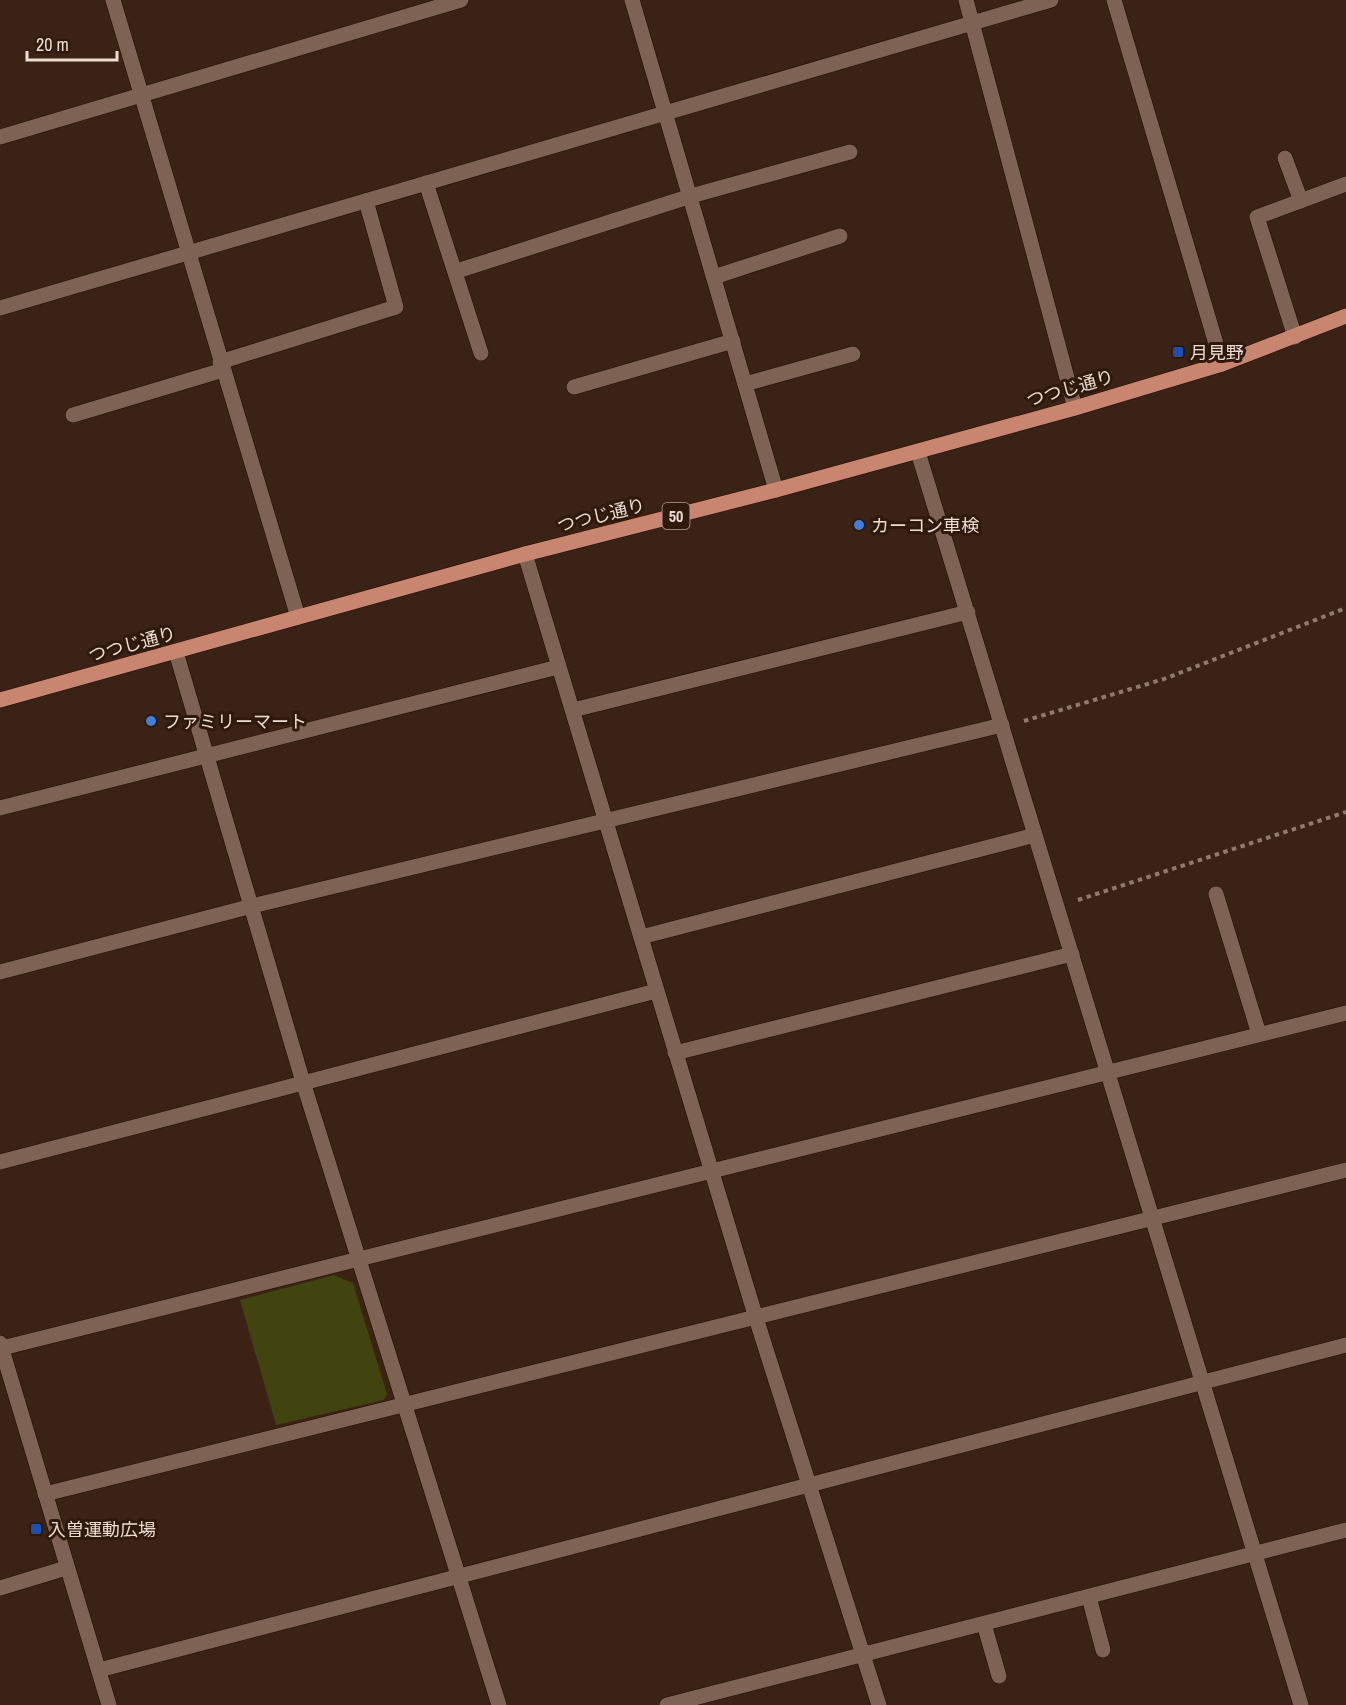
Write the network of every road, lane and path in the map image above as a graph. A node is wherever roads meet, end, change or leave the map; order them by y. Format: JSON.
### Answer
{"nodes":[{"id":1,"x":113,"y":0,"type":"edge"},
{"id":2,"x":461,"y":0,"type":"edge"},
{"id":3,"x":632,"y":0,"type":"edge"},
{"id":4,"x":966,"y":0,"type":"edge"},
{"id":5,"x":1052,"y":0,"type":"edge"},
{"id":6,"x":1114,"y":0,"type":"edge"},
{"id":7,"x":973,"y":24,"type":"junction"},
{"id":8,"x":140,"y":95,"type":"junction"},
{"id":9,"x":666,"y":112,"type":"junction"},
{"id":10,"x":0,"y":137,"type":"edge"},
{"id":11,"x":850,"y":152,"type":"dead end"},
{"id":12,"x":1285,"y":158,"type":"dead end"},
{"id":13,"x":426,"y":183,"type":"junction"},
{"id":14,"x":1346,"y":184,"type":"edge"},
{"id":15,"x":691,"y":196,"type":"junction"},
{"id":16,"x":366,"y":201,"type":"junction"},
{"id":17,"x":1301,"y":201,"type":"junction"},
{"id":18,"x":840,"y":236,"type":"dead end"},
{"id":19,"x":188,"y":253,"type":"junction"},
{"id":20,"x":457,"y":271,"type":"junction"},
{"id":21,"x":714,"y":277,"type":"junction"},
{"id":22,"x":0,"y":308,"type":"edge"},
{"id":23,"x":1346,"y":316,"type":"edge"},
{"id":24,"x":1295,"y":337,"type":"junction"},
{"id":25,"x":733,"y":341,"type":"junction"},
{"id":26,"x":481,"y":353,"type":"dead end"},
{"id":27,"x":853,"y":354,"type":"dead end"},
{"id":28,"x":1222,"y":364,"type":"junction"},
{"id":29,"x":221,"y":366,"type":"junction"},
{"id":30,"x":745,"y":384,"type":"junction"},
{"id":31,"x":574,"y":387,"type":"dead end"},
{"id":32,"x":1076,"y":408,"type":"junction"},
{"id":33,"x":74,"y":415,"type":"dead end"},
{"id":34,"x":918,"y":452,"type":"junction"},
{"id":35,"x":776,"y":490,"type":"junction"},
{"id":36,"x":525,"y":554,"type":"junction"},
{"id":37,"x":1346,"y":608,"type":"edge"},
{"id":38,"x":968,"y":612,"type":"junction"},
{"id":39,"x":298,"y":617,"type":"junction"},
{"id":40,"x":176,"y":652,"type":"junction"},
{"id":41,"x":558,"y":667,"type":"junction"},
{"id":42,"x":0,"y":700,"type":"edge"},
{"id":43,"x":573,"y":710,"type":"junction"},
{"id":44,"x":1002,"y":727,"type":"junction"},
{"id":45,"x":206,"y":754,"type":"junction"},
{"id":46,"x":0,"y":808,"type":"edge"},
{"id":47,"x":1346,"y":812,"type":"edge"},
{"id":48,"x":604,"y":821,"type":"junction"},
{"id":49,"x":1035,"y":836,"type":"junction"},
{"id":50,"x":1216,"y":894,"type":"dead end"},
{"id":51,"x":252,"y":906,"type":"junction"},
{"id":52,"x":1057,"y":907,"type":"junction"},
{"id":53,"x":641,"y":937,"type":"junction"},
{"id":54,"x":1072,"y":954,"type":"junction"},
{"id":55,"x":0,"y":972,"type":"edge"},
{"id":56,"x":656,"y":991,"type":"junction"},
{"id":57,"x":1346,"y":1013,"type":"edge"},
{"id":58,"x":1259,"y":1034,"type":"junction"},
{"id":59,"x":675,"y":1053,"type":"junction"},
{"id":60,"x":1108,"y":1071,"type":"junction"},
{"id":61,"x":303,"y":1082,"type":"junction"},
{"id":62,"x":0,"y":1162,"type":"edge"},
{"id":63,"x":712,"y":1170,"type":"junction"},
{"id":64,"x":1346,"y":1170,"type":"edge"},
{"id":65,"x":1153,"y":1218,"type":"junction"},
{"id":66,"x":359,"y":1260,"type":"junction"},
{"id":67,"x":756,"y":1318,"type":"junction"},
{"id":68,"x":1,"y":1345,"type":"edge"},
{"id":69,"x":1346,"y":1345,"type":"edge"},
{"id":70,"x":1202,"y":1382,"type":"junction"},
{"id":71,"x":406,"y":1403,"type":"junction"},
{"id":72,"x":807,"y":1485,"type":"junction"},
{"id":73,"x":45,"y":1494,"type":"junction"},
{"id":74,"x":1346,"y":1530,"type":"edge"},
{"id":75,"x":1255,"y":1555,"type":"junction"},
{"id":76,"x":66,"y":1568,"type":"junction"},
{"id":77,"x":459,"y":1575,"type":"junction"},
{"id":78,"x":0,"y":1588,"type":"edge"},
{"id":79,"x":1089,"y":1597,"type":"junction"},
{"id":80,"x":984,"y":1624,"type":"junction"},
{"id":81,"x":1103,"y":1650,"type":"dead end"},
{"id":82,"x":864,"y":1655,"type":"junction"},
{"id":83,"x":99,"y":1670,"type":"junction"},
{"id":84,"x":999,"y":1676,"type":"dead end"},
{"id":85,"x":109,"y":1705,"type":"edge"},
{"id":86,"x":499,"y":1705,"type":"edge"},
{"id":87,"x":667,"y":1705,"type":"edge"},
{"id":88,"x":879,"y":1705,"type":"edge"},
{"id":89,"x":1301,"y":1705,"type":"edge"}],
"edges":[{"from":1,"to":8,"type":"street"},
{"from":2,"to":8,"type":"street"},
{"from":3,"to":9,"type":"street"},
{"from":4,"to":7,"type":"street"},
{"from":5,"to":7,"type":"street"},
{"from":6,"to":28,"type":"street"},
{"from":7,"to":9,"type":"street"},
{"from":7,"to":32,"type":"street"},
{"from":8,"to":10,"type":"street"},
{"from":8,"to":19,"type":"street"},
{"from":9,"to":13,"type":"street"},
{"from":9,"to":15,"type":"street"},
{"from":11,"to":15,"type":"street"},
{"from":12,"to":17,"type":"street"},
{"from":13,"to":16,"type":"street"},
{"from":13,"to":20,"type":"street"},
{"from":14,"to":17,"type":"street"},
{"from":15,"to":20,"type":"street"},
{"from":15,"to":21,"type":"street"},
{"from":16,"to":19,"type":"street"},
{"from":16,"to":29,"type":"street"},
{"from":17,"to":24,"type":"street"},
{"from":18,"to":21,"type":"street"},
{"from":19,"to":22,"type":"street"},
{"from":19,"to":29,"type":"street"},
{"from":20,"to":26,"type":"street"},
{"from":21,"to":25,"type":"street"},
{"from":23,"to":24,"type":"main road","name":"つつじ通り","number":"50"},
{"from":24,"to":28,"type":"main road","name":"つつじ通り","number":"50"},
{"from":25,"to":30,"type":"street"},
{"from":25,"to":31,"type":"street"},
{"from":27,"to":30,"type":"street"},
{"from":28,"to":32,"type":"main road","name":"つつじ通り","number":"50"},
{"from":29,"to":33,"type":"street"},
{"from":29,"to":39,"type":"street"},
{"from":30,"to":35,"type":"street"},
{"from":32,"to":34,"type":"main road","name":"つつじ通り","number":"50"},
{"from":34,"to":35,"type":"main road","name":"つつじ通り","number":"50"},
{"from":34,"to":38,"type":"street"},
{"from":35,"to":36,"type":"main road","name":"つつじ通り","number":"50"},
{"from":36,"to":39,"type":"main road","name":"つつじ通り","number":"50"},
{"from":36,"to":41,"type":"street"},
{"from":37,"to":44,"type":"path"},
{"from":38,"to":43,"type":"street"},
{"from":38,"to":44,"type":"street"},
{"from":39,"to":40,"type":"main road","name":"つつじ通り","number":"50"},
{"from":40,"to":42,"type":"main road","name":"つつじ通り","number":"50"},
{"from":40,"to":45,"type":"street"},
{"from":41,"to":43,"type":"street"},
{"from":41,"to":45,"type":"street"},
{"from":43,"to":48,"type":"street"},
{"from":44,"to":48,"type":"street"},
{"from":44,"to":49,"type":"street"},
{"from":45,"to":46,"type":"street"},
{"from":45,"to":51,"type":"street"},
{"from":47,"to":52,"type":"path"},
{"from":48,"to":51,"type":"street"},
{"from":48,"to":53,"type":"street"},
{"from":49,"to":52,"type":"street"},
{"from":49,"to":53,"type":"street"},
{"from":50,"to":58,"type":"street"},
{"from":51,"to":55,"type":"street"},
{"from":51,"to":61,"type":"street"},
{"from":52,"to":54,"type":"street"},
{"from":53,"to":56,"type":"street"},
{"from":54,"to":59,"type":"street"},
{"from":54,"to":60,"type":"street"},
{"from":56,"to":59,"type":"street"},
{"from":56,"to":61,"type":"street"},
{"from":57,"to":58,"type":"street"},
{"from":58,"to":60,"type":"street"},
{"from":59,"to":63,"type":"street"},
{"from":60,"to":63,"type":"street"},
{"from":60,"to":65,"type":"street"},
{"from":61,"to":62,"type":"street"},
{"from":61,"to":66,"type":"street"},
{"from":63,"to":66,"type":"street"},
{"from":63,"to":67,"type":"street"},
{"from":64,"to":65,"type":"street"},
{"from":65,"to":67,"type":"street"},
{"from":65,"to":70,"type":"street"},
{"from":66,"to":68,"type":"street"},
{"from":66,"to":71,"type":"street"},
{"from":67,"to":71,"type":"street"},
{"from":67,"to":72,"type":"street"},
{"from":68,"to":73,"type":"street"},
{"from":69,"to":70,"type":"street"},
{"from":70,"to":72,"type":"street"},
{"from":70,"to":75,"type":"street"},
{"from":71,"to":73,"type":"street"},
{"from":71,"to":77,"type":"street"},
{"from":72,"to":77,"type":"street"},
{"from":72,"to":82,"type":"street"},
{"from":73,"to":76,"type":"street"},
{"from":74,"to":75,"type":"street"},
{"from":75,"to":79,"type":"street"},
{"from":75,"to":89,"type":"street"},
{"from":76,"to":78,"type":"street"},
{"from":76,"to":83,"type":"street"},
{"from":77,"to":83,"type":"street"},
{"from":77,"to":86,"type":"street"},
{"from":79,"to":80,"type":"street"},
{"from":79,"to":81,"type":"street"},
{"from":80,"to":82,"type":"street"},
{"from":80,"to":84,"type":"street"},
{"from":82,"to":87,"type":"street"},
{"from":82,"to":88,"type":"street"},
{"from":83,"to":85,"type":"street"}]}
